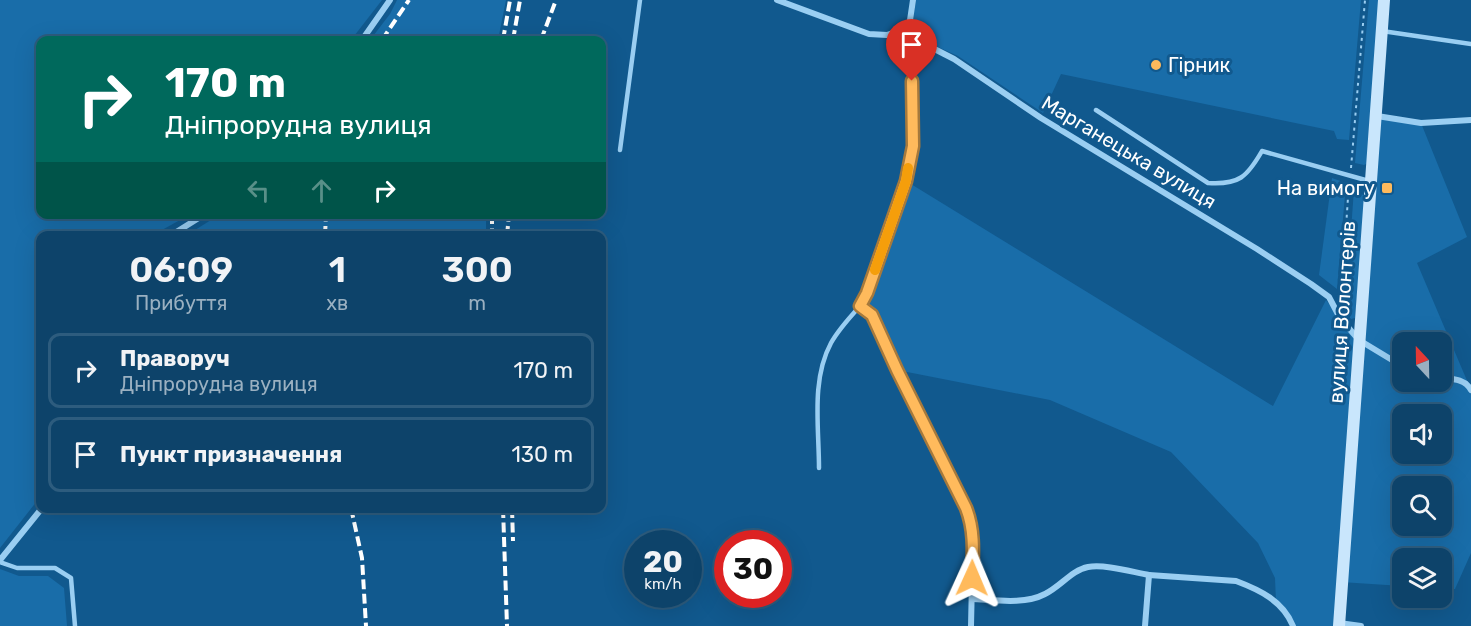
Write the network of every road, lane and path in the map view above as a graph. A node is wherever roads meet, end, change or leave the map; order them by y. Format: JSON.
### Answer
{"nodes":[{"id":1,"x":390,"y":0,"type":"edge"},
{"id":2,"x":640,"y":0,"type":"edge"},
{"id":3,"x":777,"y":0,"type":"edge"},
{"id":4,"x":913,"y":0,"type":"edge"},
{"id":5,"x":1365,"y":0,"type":"edge"},
{"id":6,"x":1384,"y":0,"type":"edge"},
{"id":7,"x":909,"y":27,"type":"junction"},
{"id":8,"x":1382,"y":32,"type":"junction"},
{"id":9,"x":365,"y":36,"type":"edge"},
{"id":10,"x":911,"y":37,"type":"junction"},
{"id":11,"x":1471,"y":44,"type":"edge"},
{"id":12,"x":1096,"y":110,"type":"dead end"},
{"id":13,"x":1377,"y":116,"type":"junction"},
{"id":14,"x":1471,"y":120,"type":"edge"},
{"id":15,"x":620,"y":150,"type":"dead end"},
{"id":16,"x":1350,"y":176,"type":"junction"},
{"id":17,"x":1371,"y":182,"type":"junction"},
{"id":18,"x":197,"y":219,"type":"edge"},
{"id":19,"x":178,"y":231,"type":"edge"},
{"id":20,"x":860,"y":306,"type":"junction"},
{"id":21,"x":1340,"y":318,"type":"junction"},
{"id":22,"x":1359,"y":340,"type":"junction"},
{"id":23,"x":1392,"y":360,"type":"edge"},
{"id":24,"x":1452,"y":380,"type":"edge"},
{"id":25,"x":1471,"y":390,"type":"edge"},
{"id":26,"x":819,"y":468,"type":"dead end"},
{"id":27,"x":38,"y":513,"type":"edge"},
{"id":28,"x":0,"y":561,"type":"edge"},
{"id":29,"x":1149,"y":575,"type":"junction"},
{"id":30,"x":972,"y":599,"type":"junction"},
{"id":31,"x":1339,"y":625,"type":"edge"},
{"id":32,"x":75,"y":626,"type":"edge"},
{"id":33,"x":971,"y":626,"type":"edge"},
{"id":34,"x":1145,"y":626,"type":"edge"},
{"id":35,"x":1293,"y":626,"type":"edge"},
{"id":36,"x":1361,"y":626,"type":"edge"}],
"edges":[{"from":1,"to":9,"type":"street"},
{"from":2,"to":15,"type":"lane"},
{"from":3,"to":7,"type":"street"},
{"from":4,"to":7,"type":"street"},
{"from":5,"to":16,"type":"path"},
{"from":6,"to":8,"type":"street","name":"вулиця Волонтерів"},
{"from":7,"to":10,"type":"street"},
{"from":8,"to":11,"type":"lane"},
{"from":8,"to":13,"type":"street","name":"вулиця Волонтерів"},
{"from":10,"to":20,"type":"street"},
{"from":10,"to":21,"type":"street","name":"Марганецька вулиця"},
{"from":12,"to":16,"type":"lane"},
{"from":13,"to":14,"type":"street"},
{"from":13,"to":17,"type":"street","name":"вулиця Волонтерів"},
{"from":16,"to":17,"type":"lane"},
{"from":16,"to":21,"type":"path"},
{"from":17,"to":22,"type":"street","name":"вулиця Волонтерів"},
{"from":18,"to":19,"type":"street"},
{"from":20,"to":26,"type":"lane"},
{"from":20,"to":30,"type":"street"},
{"from":21,"to":22,"type":"street"},
{"from":22,"to":23,"type":"street"},
{"from":22,"to":31,"type":"street","name":"вулиця Волонтерів"},
{"from":24,"to":25,"type":"street"},
{"from":27,"to":28,"type":"street"},
{"from":28,"to":32,"type":"lane"},
{"from":29,"to":30,"type":"street"},
{"from":29,"to":34,"type":"street"},
{"from":29,"to":35,"type":"street"},
{"from":30,"to":33,"type":"street"},
{"from":31,"to":36,"type":"street"}]}
